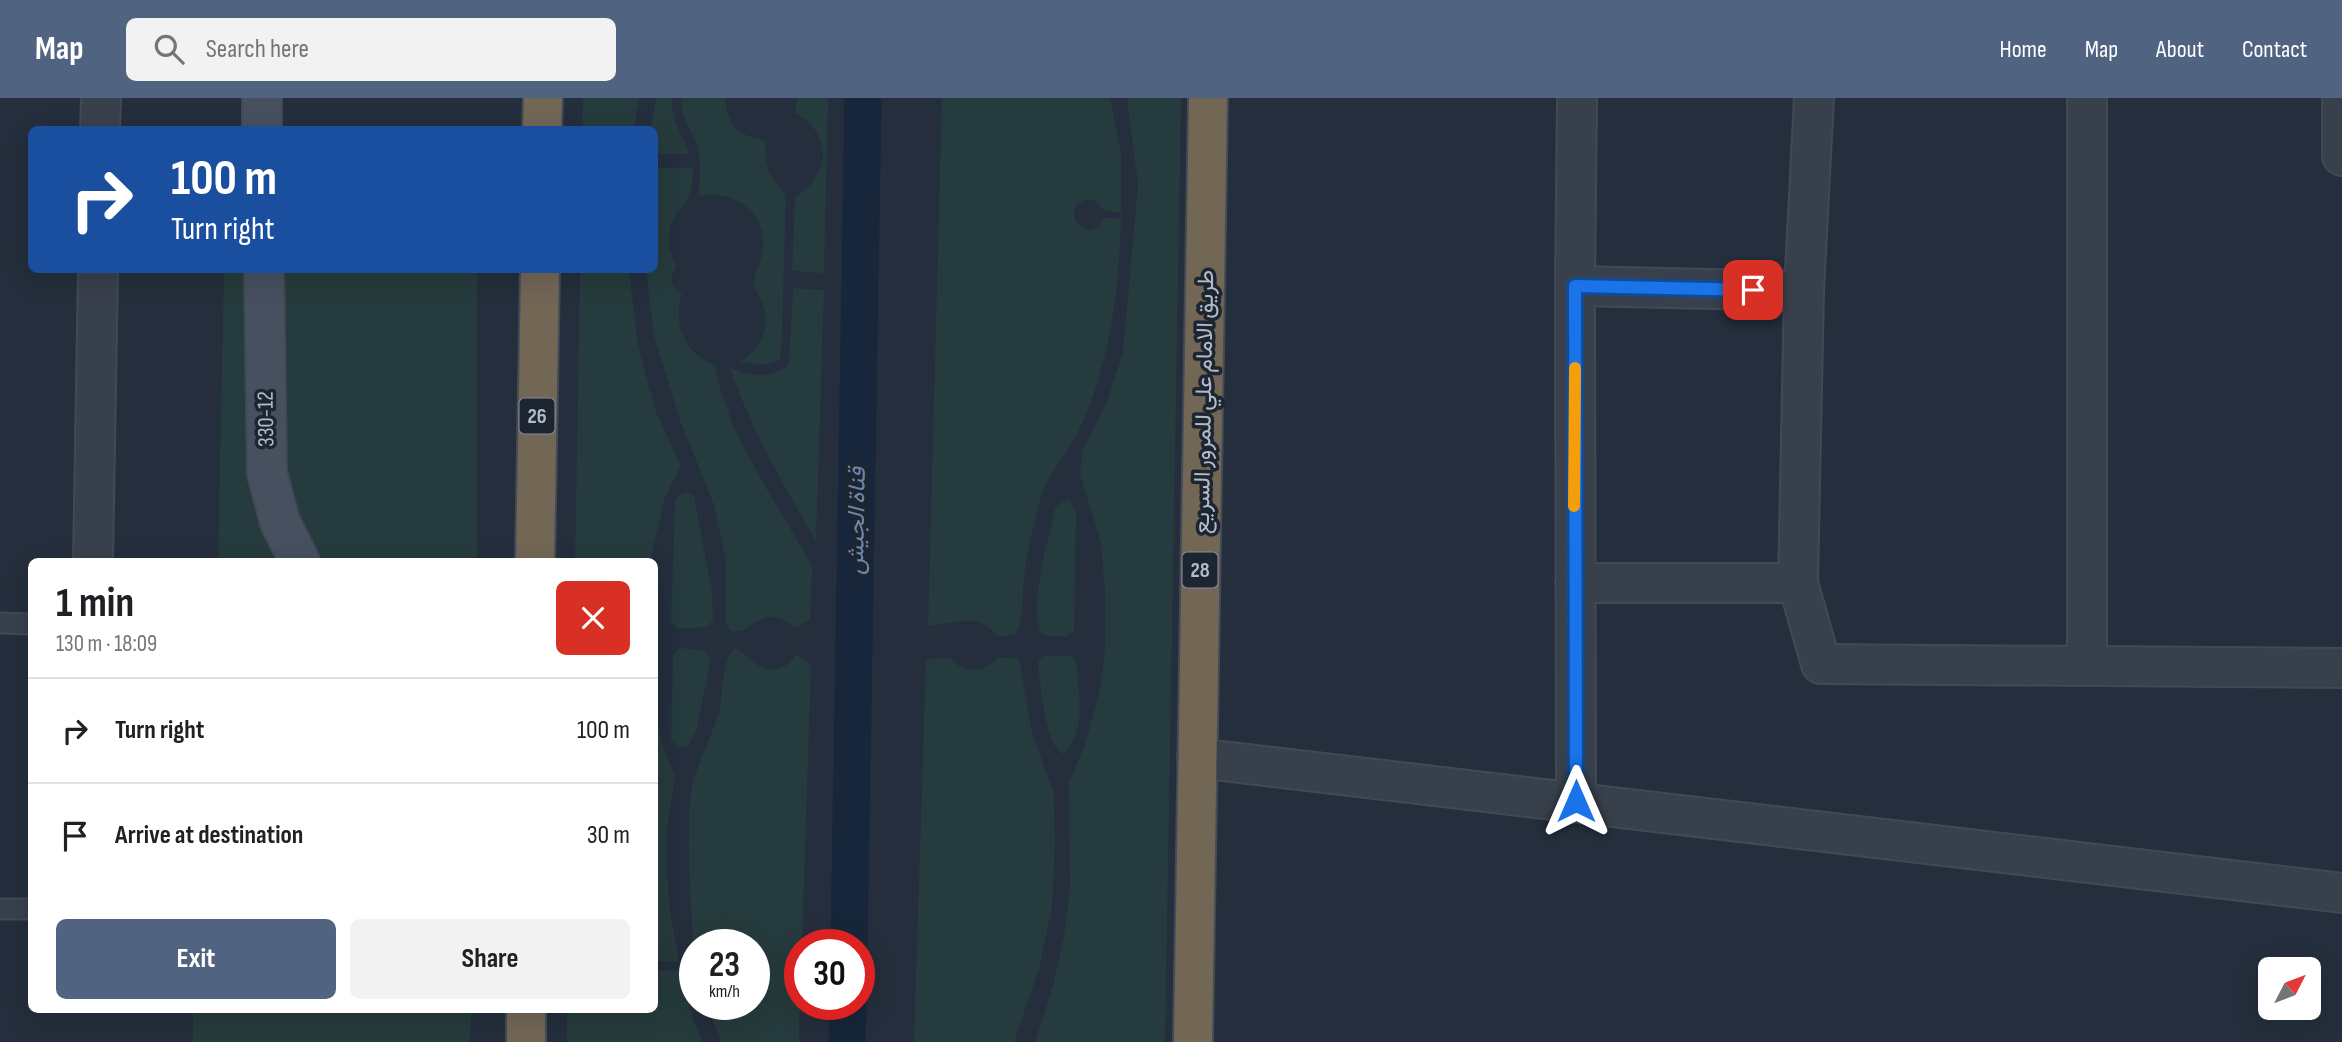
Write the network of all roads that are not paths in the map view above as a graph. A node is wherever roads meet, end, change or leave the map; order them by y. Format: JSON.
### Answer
{"nodes":[{"id":1,"x":100,"y":98,"type":"edge"},
{"id":2,"x":262,"y":98,"type":"edge"},
{"id":3,"x":543,"y":98,"type":"edge"},
{"id":4,"x":1208,"y":98,"type":"edge"},
{"id":5,"x":1577,"y":98,"type":"edge"},
{"id":6,"x":1814,"y":98,"type":"edge"},
{"id":7,"x":2087,"y":98,"type":"edge"},
{"id":8,"x":2342,"y":98,"type":"edge"},
{"id":9,"x":100,"y":126,"type":"edge"},
{"id":10,"x":262,"y":126,"type":"edge"},
{"id":11,"x":542,"y":126,"type":"edge"},
{"id":12,"x":2342,"y":156,"type":"edge"},
{"id":13,"x":98,"y":273,"type":"edge"},
{"id":14,"x":264,"y":273,"type":"edge"},
{"id":15,"x":540,"y":273,"type":"edge"},
{"id":16,"x":1575,"y":286,"type":"junction"},
{"id":17,"x":1804,"y":291,"type":"junction"},
{"id":18,"x":93,"y":558,"type":"edge"},
{"id":19,"x":298,"y":558,"type":"edge"},
{"id":20,"x":535,"y":558,"type":"edge"},
{"id":21,"x":1574,"y":583,"type":"junction"},
{"id":22,"x":1798,"y":583,"type":"junction"},
{"id":23,"x":0,"y":623,"type":"edge"},
{"id":24,"x":28,"y":624,"type":"edge"},
{"id":25,"x":2087,"y":666,"type":"junction"},
{"id":26,"x":2342,"y":667,"type":"edge"},
{"id":27,"x":1197,"y":758,"type":"junction"},
{"id":28,"x":1576,"y":801,"type":"junction"},
{"id":29,"x":2342,"y":893,"type":"edge"},
{"id":30,"x":0,"y":909,"type":"edge"},
{"id":31,"x":28,"y":909,"type":"edge"},
{"id":32,"x":526,"y":1013,"type":"edge"},
{"id":33,"x":526,"y":1042,"type":"edge"},
{"id":34,"x":1193,"y":1042,"type":"edge"}],
"edges":[{"from":1,"to":9,"type":"street"},
{"from":2,"to":10,"type":"street"},
{"from":3,"to":11,"type":"highway"},
{"from":4,"to":27,"type":"highway","name":"طريق الامام علي للمرور السريع","number":"28"},
{"from":5,"to":16,"type":"street"},
{"from":6,"to":17,"type":"street"},
{"from":7,"to":25,"type":"street"},
{"from":8,"to":12,"type":"street"},
{"from":13,"to":18,"type":"street"},
{"from":14,"to":19,"type":"street","name":"330-12"},
{"from":15,"to":20,"type":"highway","number":"26"},
{"from":16,"to":17,"type":"street"},
{"from":16,"to":21,"type":"street"},
{"from":17,"to":22,"type":"street"},
{"from":21,"to":22,"type":"street"},
{"from":21,"to":28,"type":"street"},
{"from":22,"to":25,"type":"street"},
{"from":23,"to":24,"type":"lane"},
{"from":25,"to":26,"type":"street"},
{"from":27,"to":28,"type":"street"},
{"from":27,"to":34,"type":"highway","name":"طريق الامام علي للمرور السريع","number":"28"},
{"from":28,"to":29,"type":"street"},
{"from":30,"to":31,"type":"lane"},
{"from":32,"to":33,"type":"highway"}]}
